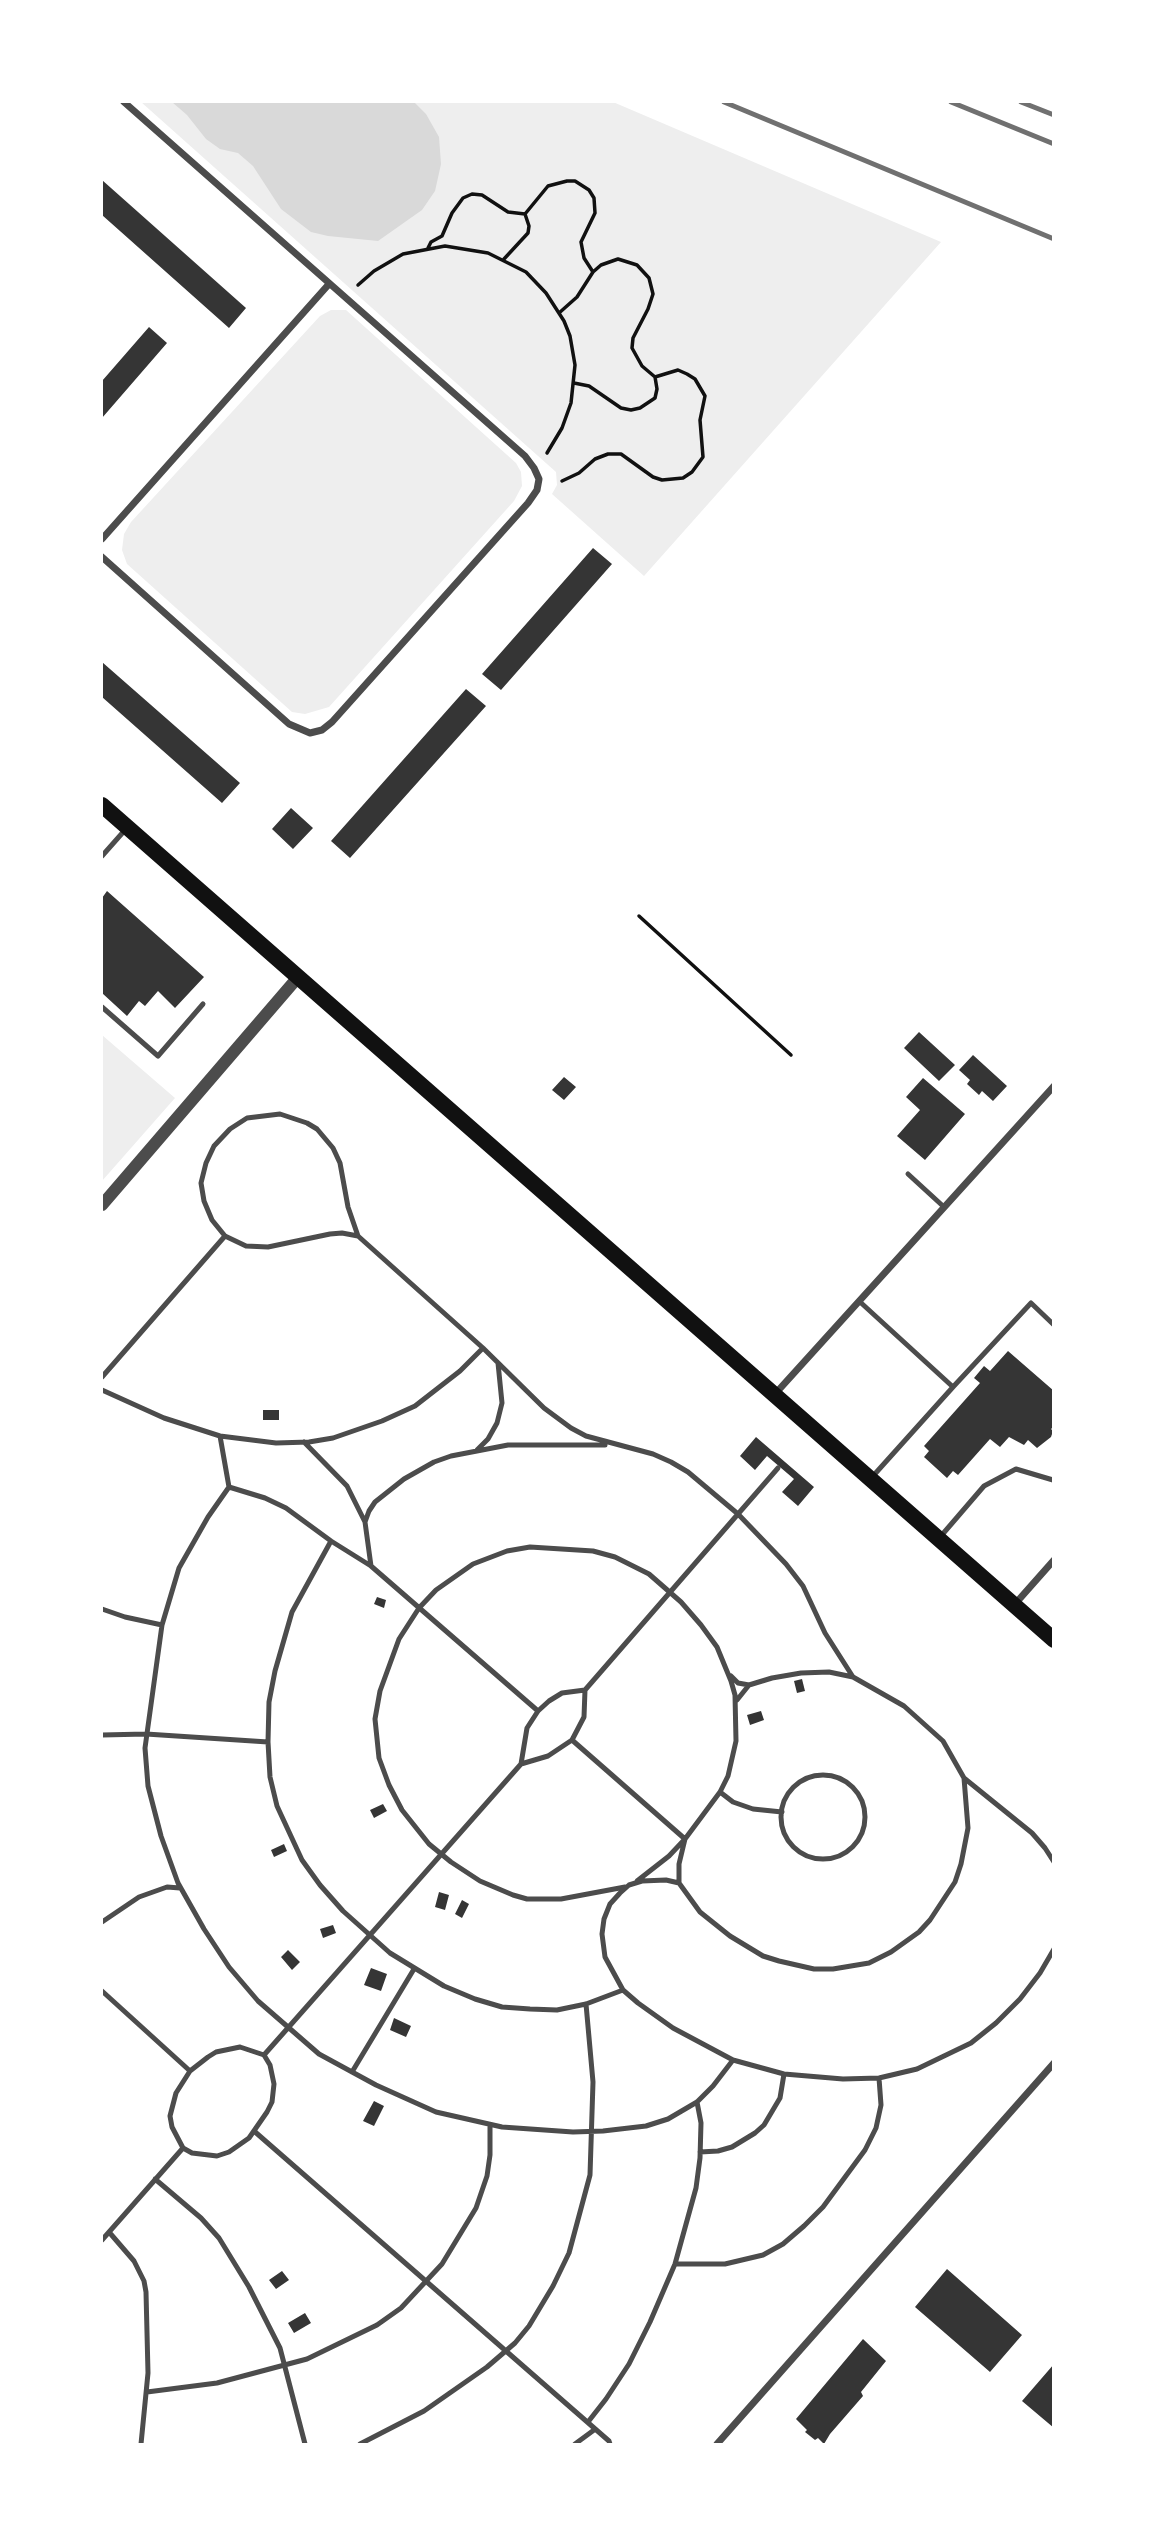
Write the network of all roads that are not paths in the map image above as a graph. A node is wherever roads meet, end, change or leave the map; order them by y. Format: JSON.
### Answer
{"nodes":[{"id":1,"x":124,"y":102,"type":"edge"},
{"id":2,"x":329,"y":284,"type":"junction"},
{"id":3,"x":102,"y":538,"type":"edge"},
{"id":4,"x":102,"y":556,"type":"edge"},
{"id":5,"x":102,"y":805,"type":"edge"},
{"id":6,"x":127,"y":827,"type":"junction"},
{"id":7,"x":102,"y":856,"type":"edge"},
{"id":8,"x":299,"y":976,"type":"junction"},
{"id":9,"x":203,"y":1003,"type":"dead end"},
{"id":10,"x":102,"y":1007,"type":"edge"},
{"id":11,"x":1054,"y":1086,"type":"edge"},
{"id":12,"x":908,"y":1174,"type":"dead end"},
{"id":13,"x":102,"y":1205,"type":"edge"},
{"id":14,"x":944,"y":1207,"type":"junction"},
{"id":15,"x":225,"y":1236,"type":"junction"},
{"id":16,"x":358,"y":1236,"type":"junction"},
{"id":17,"x":859,"y":1301,"type":"junction"},
{"id":18,"x":1054,"y":1325,"type":"edge"},
{"id":19,"x":483,"y":1348,"type":"junction"},
{"id":20,"x":498,"y":1363,"type":"junction"},
{"id":21,"x":102,"y":1377,"type":"edge"},
{"id":22,"x":953,"y":1387,"type":"junction"},
{"id":23,"x":102,"y":1390,"type":"edge"},
{"id":24,"x":775,"y":1394,"type":"junction"},
{"id":25,"x":220,"y":1436,"type":"junction"},
{"id":26,"x":303,"y":1442,"type":"junction"},
{"id":27,"x":614,"y":1444,"type":"junction"},
{"id":28,"x":477,"y":1450,"type":"junction"},
{"id":29,"x":778,"y":1468,"type":"dead end"},
{"id":30,"x":871,"y":1478,"type":"junction"},
{"id":31,"x":1053,"y":1480,"type":"edge"},
{"id":32,"x":229,"y":1487,"type":"junction"},
{"id":33,"x":738,"y":1514,"type":"junction"},
{"id":34,"x":365,"y":1522,"type":"junction"},
{"id":35,"x":939,"y":1538,"type":"junction"},
{"id":36,"x":331,"y":1542,"type":"junction"},
{"id":37,"x":1054,"y":1560,"type":"edge"},
{"id":38,"x":371,"y":1566,"type":"junction"},
{"id":39,"x":670,"y":1592,"type":"junction"},
{"id":40,"x":1014,"y":1604,"type":"junction"},
{"id":41,"x":419,"y":1608,"type":"junction"},
{"id":42,"x":102,"y":1609,"type":"edge"},
{"id":43,"x":162,"y":1625,"type":"junction"},
{"id":44,"x":1054,"y":1640,"type":"edge"},
{"id":45,"x":729,"y":1674,"type":"junction"},
{"id":46,"x":853,"y":1677,"type":"junction"},
{"id":47,"x":749,"y":1685,"type":"junction"},
{"id":48,"x":585,"y":1690,"type":"junction"},
{"id":49,"x":736,"y":1702,"type":"junction"},
{"id":50,"x":538,"y":1711,"type":"junction"},
{"id":51,"x":146,"y":1734,"type":"junction"},
{"id":52,"x":102,"y":1735,"type":"edge"},
{"id":53,"x":572,"y":1740,"type":"junction"},
{"id":54,"x":268,"y":1742,"type":"junction"},
{"id":55,"x":521,"y":1764,"type":"junction"},
{"id":56,"x":964,"y":1778,"type":"junction"},
{"id":57,"x":720,"y":1792,"type":"junction"},
{"id":58,"x":782,"y":1812,"type":"junction"},
{"id":59,"x":685,"y":1839,"type":"junction"},
{"id":60,"x":440,"y":1854,"type":"junction"},
{"id":61,"x":1054,"y":1862,"type":"edge"},
{"id":62,"x":679,"y":1883,"type":"junction"},
{"id":63,"x":629,"y":1885,"type":"junction"},
{"id":64,"x":180,"y":1888,"type":"junction"},
{"id":65,"x":102,"y":1922,"type":"edge"},
{"id":66,"x":369,"y":1935,"type":"junction"},
{"id":67,"x":1054,"y":1949,"type":"edge"},
{"id":68,"x":414,"y":1969,"type":"junction"},
{"id":69,"x":624,"y":1990,"type":"junction"},
{"id":70,"x":102,"y":1992,"type":"edge"},
{"id":71,"x":586,"y":2004,"type":"junction"},
{"id":72,"x":287,"y":2028,"type":"junction"},
{"id":73,"x":264,"y":2055,"type":"junction"},
{"id":74,"x":733,"y":2060,"type":"junction"},
{"id":75,"x":1054,"y":2063,"type":"edge"},
{"id":76,"x":190,"y":2071,"type":"junction"},
{"id":77,"x":352,"y":2072,"type":"junction"},
{"id":78,"x":784,"y":2074,"type":"junction"},
{"id":79,"x":879,"y":2078,"type":"junction"},
{"id":80,"x":697,"y":2102,"type":"junction"},
{"id":81,"x":490,"y":2125,"type":"junction"},
{"id":82,"x":254,"y":2131,"type":"junction"},
{"id":83,"x":592,"y":2131,"type":"junction"},
{"id":84,"x":183,"y":2148,"type":"junction"},
{"id":85,"x":701,"y":2152,"type":"junction"},
{"id":86,"x":155,"y":2179,"type":"junction"},
{"id":87,"x":109,"y":2232,"type":"junction"},
{"id":88,"x":102,"y":2240,"type":"edge"},
{"id":89,"x":675,"y":2264,"type":"junction"},
{"id":90,"x":427,"y":2282,"type":"junction"},
{"id":91,"x":505,"y":2351,"type":"junction"},
{"id":92,"x":285,"y":2366,"type":"junction"},
{"id":93,"x":147,"y":2392,"type":"junction"},
{"id":94,"x":588,"y":2422,"type":"junction"},
{"id":95,"x":594,"y":2430,"type":"junction"},
{"id":96,"x":141,"y":2444,"type":"edge"},
{"id":97,"x":305,"y":2445,"type":"edge"},
{"id":98,"x":360,"y":2445,"type":"edge"},
{"id":99,"x":575,"y":2445,"type":"edge"},
{"id":100,"x":610,"y":2445,"type":"edge"},
{"id":101,"x":717,"y":2445,"type":"edge"}],
"edges":[{"from":1,"to":2,"type":"street"},
{"from":2,"to":3,"type":"street"},
{"from":2,"to":4,"type":"street"},
{"from":5,"to":6,"type":"main road"},
{"from":6,"to":7,"type":"lane"},
{"from":6,"to":8,"type":"main road"},
{"from":8,"to":13,"type":"street"},
{"from":8,"to":24,"type":"main road"},
{"from":9,"to":10,"type":"lane"},
{"from":11,"to":14,"type":"street"},
{"from":12,"to":14,"type":"lane"},
{"from":14,"to":17,"type":"street"},
{"from":15,"to":16,"type":"lane"},
{"from":15,"to":16,"type":"lane"},
{"from":15,"to":21,"type":"lane"},
{"from":16,"to":19,"type":"lane"},
{"from":17,"to":22,"type":"lane"},
{"from":17,"to":24,"type":"street"},
{"from":18,"to":22,"type":"lane"},
{"from":19,"to":20,"type":"lane"},
{"from":19,"to":26,"type":"lane"},
{"from":20,"to":27,"type":"lane"},
{"from":20,"to":28,"type":"lane"},
{"from":22,"to":30,"type":"lane"},
{"from":23,"to":25,"type":"lane"},
{"from":24,"to":30,"type":"main road"},
{"from":25,"to":26,"type":"lane"},
{"from":25,"to":32,"type":"lane"},
{"from":26,"to":34,"type":"lane"},
{"from":27,"to":28,"type":"lane"},
{"from":27,"to":33,"type":"lane"},
{"from":28,"to":34,"type":"lane"},
{"from":29,"to":33,"type":"lane"},
{"from":30,"to":35,"type":"main road"},
{"from":31,"to":35,"type":"lane"},
{"from":32,"to":36,"type":"lane"},
{"from":32,"to":43,"type":"lane"},
{"from":33,"to":39,"type":"lane"},
{"from":33,"to":46,"type":"lane"},
{"from":34,"to":38,"type":"lane"},
{"from":35,"to":40,"type":"main road"},
{"from":36,"to":38,"type":"lane"},
{"from":36,"to":54,"type":"lane"},
{"from":37,"to":40,"type":"street"},
{"from":38,"to":41,"type":"lane"},
{"from":39,"to":41,"type":"lane"},
{"from":39,"to":45,"type":"lane"},
{"from":39,"to":48,"type":"lane"},
{"from":40,"to":44,"type":"main road"},
{"from":41,"to":50,"type":"lane"},
{"from":41,"to":60,"type":"lane"},
{"from":42,"to":43,"type":"lane"},
{"from":43,"to":51,"type":"lane"},
{"from":45,"to":47,"type":"lane"},
{"from":45,"to":49,"type":"lane"},
{"from":46,"to":47,"type":"lane"},
{"from":46,"to":56,"type":"lane"},
{"from":47,"to":49,"type":"lane"},
{"from":48,"to":50,"type":"lane"},
{"from":48,"to":53,"type":"lane"},
{"from":49,"to":57,"type":"lane"},
{"from":50,"to":55,"type":"lane"},
{"from":51,"to":52,"type":"lane"},
{"from":51,"to":54,"type":"lane"},
{"from":51,"to":64,"type":"lane"},
{"from":53,"to":55,"type":"lane"},
{"from":53,"to":59,"type":"lane"},
{"from":54,"to":66,"type":"lane"},
{"from":55,"to":60,"type":"lane"},
{"from":56,"to":61,"type":"lane"},
{"from":56,"to":62,"type":"lane"},
{"from":57,"to":58,"type":"lane"},
{"from":57,"to":59,"type":"lane"},
{"from":58,"to":58,"type":"lane"},
{"from":59,"to":62,"type":"lane"},
{"from":59,"to":63,"type":"lane"},
{"from":60,"to":63,"type":"lane"},
{"from":60,"to":66,"type":"lane"},
{"from":62,"to":63,"type":"lane"},
{"from":63,"to":69,"type":"lane"},
{"from":64,"to":65,"type":"lane"},
{"from":64,"to":72,"type":"lane"},
{"from":66,"to":68,"type":"lane"},
{"from":66,"to":72,"type":"lane"},
{"from":67,"to":79,"type":"lane"},
{"from":68,"to":71,"type":"lane"},
{"from":68,"to":77,"type":"lane"},
{"from":69,"to":71,"type":"lane"},
{"from":69,"to":74,"type":"lane"},
{"from":70,"to":76,"type":"lane"},
{"from":71,"to":83,"type":"lane"},
{"from":72,"to":73,"type":"lane"},
{"from":72,"to":77,"type":"lane"},
{"from":73,"to":76,"type":"lane"},
{"from":73,"to":82,"type":"lane"},
{"from":74,"to":78,"type":"lane"},
{"from":74,"to":80,"type":"lane"},
{"from":75,"to":101,"type":"street"},
{"from":76,"to":84,"type":"lane"},
{"from":77,"to":81,"type":"lane"},
{"from":78,"to":79,"type":"lane"},
{"from":78,"to":85,"type":"lane"},
{"from":79,"to":89,"type":"lane"},
{"from":80,"to":83,"type":"lane"},
{"from":80,"to":85,"type":"lane"},
{"from":81,"to":83,"type":"lane"},
{"from":81,"to":90,"type":"lane"},
{"from":82,"to":84,"type":"lane"},
{"from":82,"to":90,"type":"lane"},
{"from":83,"to":91,"type":"lane"},
{"from":84,"to":86,"type":"lane"},
{"from":85,"to":89,"type":"lane"},
{"from":86,"to":87,"type":"lane"},
{"from":86,"to":92,"type":"lane"},
{"from":87,"to":88,"type":"lane"},
{"from":87,"to":93,"type":"lane"},
{"from":89,"to":94,"type":"lane"},
{"from":90,"to":91,"type":"lane"},
{"from":90,"to":92,"type":"lane"},
{"from":91,"to":94,"type":"lane"},
{"from":91,"to":98,"type":"lane"},
{"from":92,"to":93,"type":"lane"},
{"from":92,"to":97,"type":"lane"},
{"from":93,"to":96,"type":"lane"},
{"from":94,"to":95,"type":"lane"},
{"from":95,"to":99,"type":"lane"},
{"from":95,"to":100,"type":"lane"}]}
